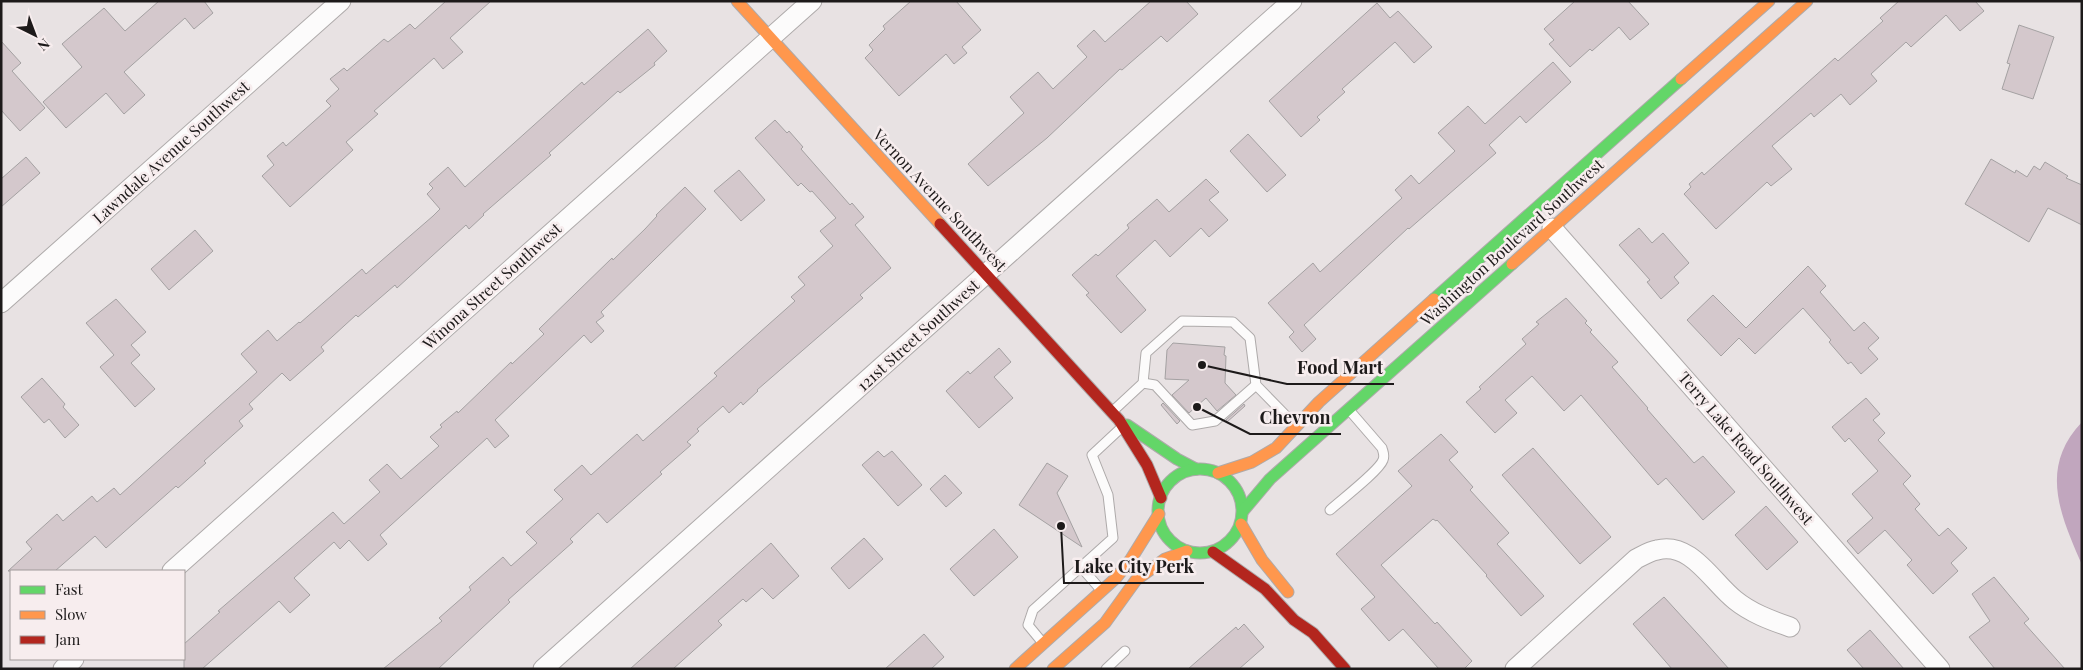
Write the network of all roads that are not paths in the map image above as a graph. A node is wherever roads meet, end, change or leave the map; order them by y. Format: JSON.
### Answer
{"nodes":[{"id":1,"x":341,"y":1,"type":"edge"},
{"id":2,"x":737,"y":1,"type":"edge"},
{"id":3,"x":812,"y":1,"type":"edge"},
{"id":4,"x":1292,"y":1,"type":"edge"},
{"id":5,"x":1769,"y":1,"type":"edge"},
{"id":6,"x":1807,"y":1,"type":"edge"},
{"id":7,"x":770,"y":38,"type":"junction"},
{"id":8,"x":1552,"y":228,"type":"junction"},
{"id":9,"x":987,"y":274,"type":"junction"},
{"id":10,"x":1,"y":303,"type":"edge"},
{"id":11,"x":1143,"y":382,"type":"junction"},
{"id":12,"x":1256,"y":385,"type":"junction"},
{"id":13,"x":1348,"y":409,"type":"junction"},
{"id":14,"x":1118,"y":420,"type":"junction"},
{"id":15,"x":1297,"y":428,"type":"junction"},
{"id":16,"x":1196,"y":469,"type":"junction"},
{"id":17,"x":1218,"y":473,"type":"junction"},
{"id":18,"x":1160,"y":498,"type":"junction"},
{"id":19,"x":1330,"y":510,"type":"dead end"},
{"id":20,"x":1243,"y":511,"type":"junction"},
{"id":21,"x":1158,"y":514,"type":"junction"},
{"id":22,"x":1241,"y":524,"type":"junction"},
{"id":23,"x":1187,"y":551,"type":"junction"},
{"id":24,"x":1213,"y":552,"type":"junction"},
{"id":25,"x":1081,"y":567,"type":"junction"},
{"id":26,"x":173,"y":570,"type":"edge"},
{"id":27,"x":1102,"y":591,"type":"junction"},
{"id":28,"x":1790,"y":627,"type":"dead end"},
{"id":29,"x":1313,"y":633,"type":"junction"},
{"id":30,"x":1044,"y":644,"type":"junction"},
{"id":31,"x":1125,"y":651,"type":"dead end"},
{"id":32,"x":73,"y":660,"type":"edge"},
{"id":33,"x":63,"y":669,"type":"edge"},
{"id":34,"x":544,"y":669,"type":"edge"},
{"id":35,"x":1015,"y":669,"type":"edge"},
{"id":36,"x":1053,"y":669,"type":"edge"},
{"id":37,"x":1106,"y":669,"type":"edge"},
{"id":38,"x":1345,"y":669,"type":"edge"},
{"id":39,"x":1515,"y":669,"type":"edge"},
{"id":40,"x":1940,"y":669,"type":"edge"}],
"edges":[{"from":1,"to":10,"type":"street","name":"Lawndale Avenue Southwest"},
{"from":2,"to":7,"type":"main road","name":"Vernon Avenue Southwest"},
{"from":3,"to":7,"type":"street","name":"Winona Street Southwest"},
{"from":4,"to":9,"type":"street","name":"121st Street Southwest"},
{"from":5,"to":15,"type":"main road","name":"Washington Boulevard Southwest"},
{"from":6,"to":8,"type":"main road","name":"Washington Boulevard Southwest"},
{"from":7,"to":9,"type":"main road","name":"Vernon Avenue Southwest"},
{"from":7,"to":26,"type":"street","name":"Winona Street Southwest"},
{"from":8,"to":13,"type":"main road","name":"Washington Boulevard Southwest"},
{"from":8,"to":40,"type":"street","name":"Terry Lake Road Southwest"},
{"from":9,"to":14,"type":"main road","name":"Vernon Avenue Southwest"},
{"from":9,"to":34,"type":"street","name":"121st Street Southwest"},
{"from":11,"to":12,"type":"lane"},
{"from":11,"to":12,"type":"lane"},
{"from":11,"to":14,"type":"lane"},
{"from":12,"to":15,"type":"lane"},
{"from":13,"to":19,"type":"lane"},
{"from":13,"to":20,"type":"main road","name":"Washington Boulevard Southwest"},
{"from":14,"to":16,"type":"main road","name":"Vernon Avenue Southwest"},
{"from":14,"to":18,"type":"main road","name":"Vernon Avenue Southwest"},
{"from":14,"to":25,"type":"lane"},
{"from":15,"to":17,"type":"main road","name":"Washington Boulevard Southwest"},
{"from":16,"to":17,"type":"main road"},
{"from":16,"to":18,"type":"main road"},
{"from":17,"to":20,"type":"main road"},
{"from":18,"to":21,"type":"main road"},
{"from":20,"to":22,"type":"main road"},
{"from":21,"to":23,"type":"main road"},
{"from":21,"to":27,"type":"main road"},
{"from":22,"to":24,"type":"main road"},
{"from":22,"to":29,"type":"main road"},
{"from":23,"to":24,"type":"main road"},
{"from":23,"to":36,"type":"main road"},
{"from":24,"to":29,"type":"main road"},
{"from":25,"to":27,"type":"lane"},
{"from":25,"to":30,"type":"lane"},
{"from":27,"to":30,"type":"main road"},
{"from":28,"to":39,"type":"street"},
{"from":29,"to":38,"type":"main road"},
{"from":30,"to":35,"type":"main road"},
{"from":31,"to":37,"type":"lane"},
{"from":32,"to":33,"type":"street"}]}
